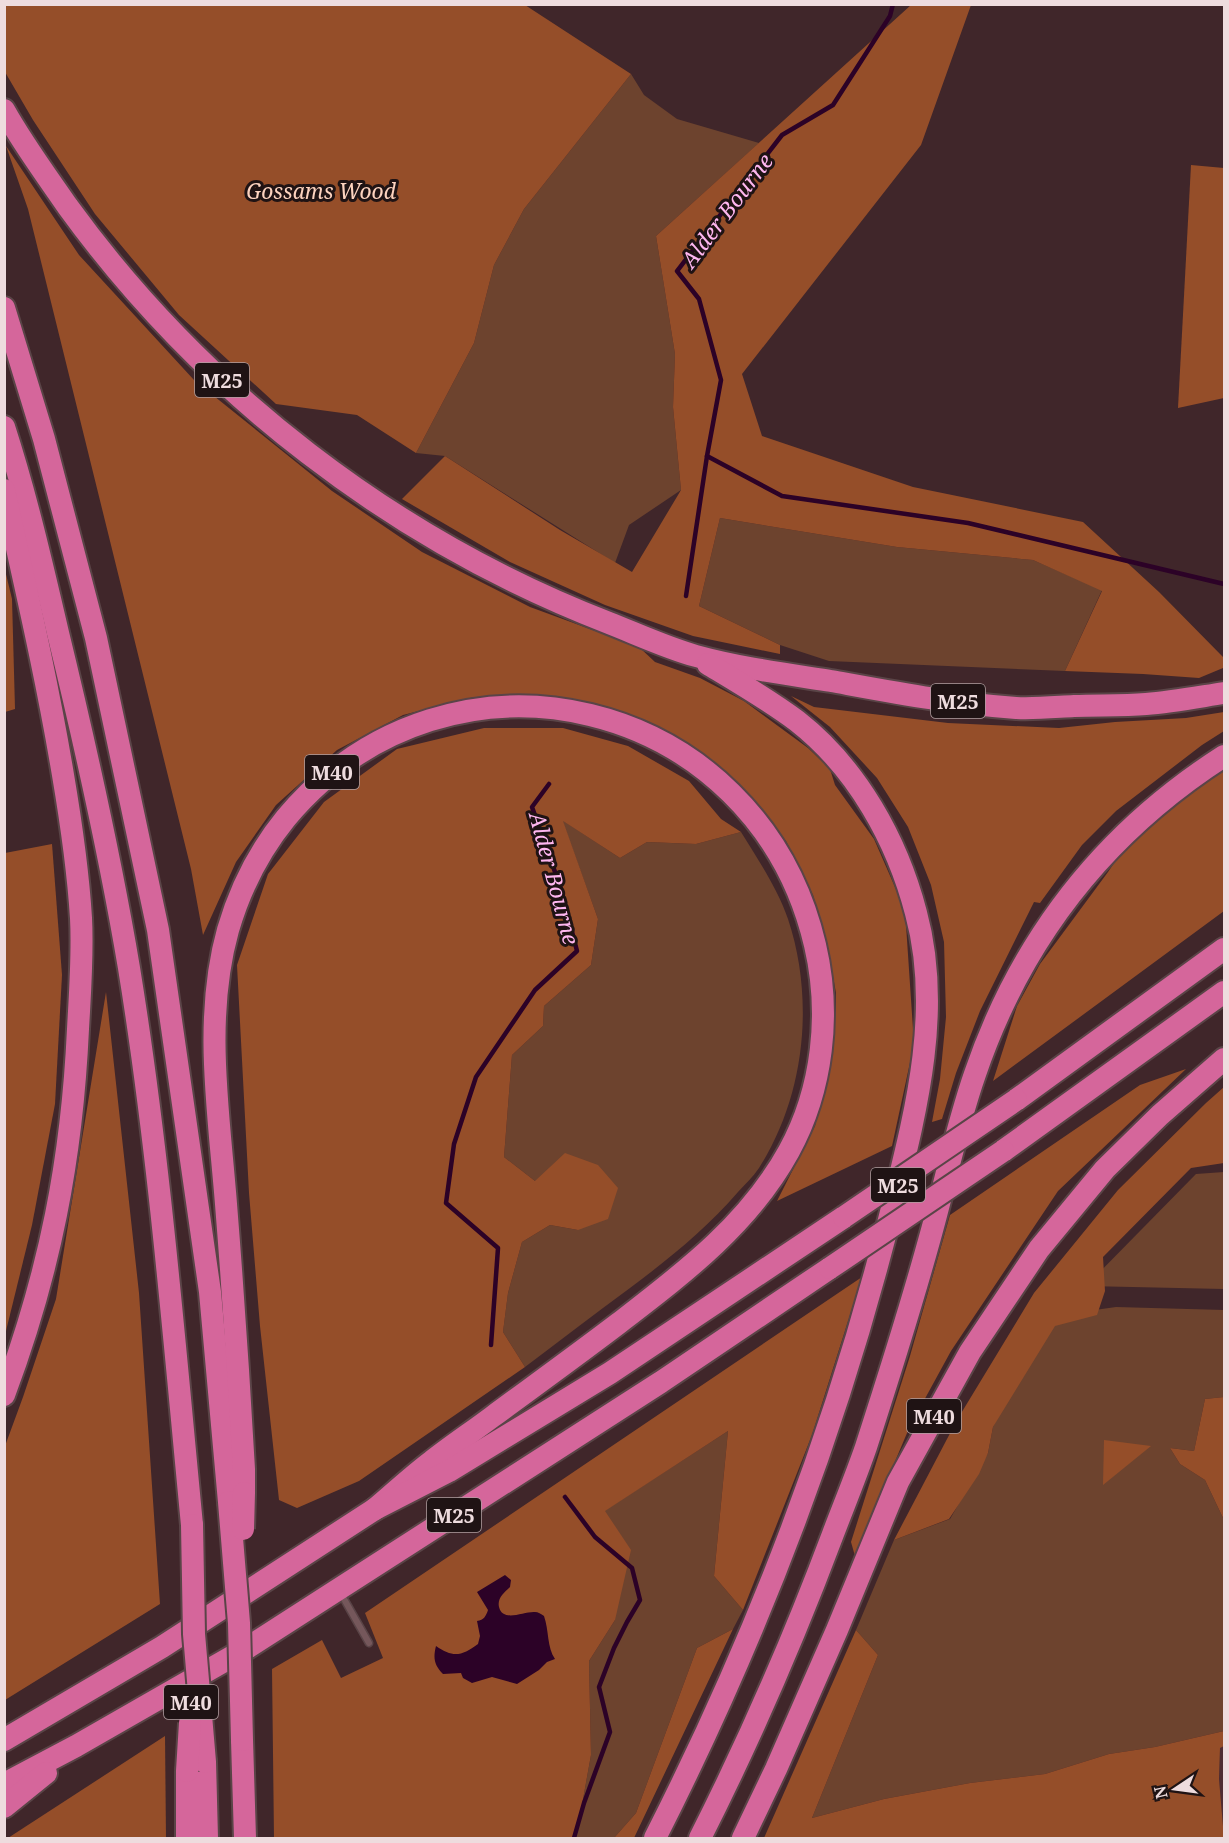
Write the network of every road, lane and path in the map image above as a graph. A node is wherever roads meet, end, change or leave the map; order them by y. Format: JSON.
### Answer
{"nodes":[{"id":1,"x":4,"y":110,"type":"edge"},
{"id":2,"x":4,"y":308,"type":"edge"},
{"id":3,"x":4,"y":427,"type":"edge"},
{"id":4,"x":4,"y":490,"type":"edge"},
{"id":5,"x":694,"y":656,"type":"junction"},
{"id":6,"x":1224,"y":693,"type":"edge"},
{"id":7,"x":1224,"y":756,"type":"edge"},
{"id":8,"x":1224,"y":949,"type":"edge"},
{"id":9,"x":1224,"y":993,"type":"edge"},
{"id":10,"x":1224,"y":1059,"type":"edge"},
{"id":11,"x":4,"y":1395,"type":"edge"},
{"id":12,"x":237,"y":1497,"type":"junction"},
{"id":13,"x":375,"y":1509,"type":"junction"},
{"id":14,"x":338,"y":1589,"type":"junction"},
{"id":15,"x":369,"y":1643,"type":"dead end"},
{"id":16,"x":4,"y":1740,"type":"edge"},
{"id":17,"x":76,"y":1746,"type":"junction"},
{"id":18,"x":196,"y":1767,"type":"junction"},
{"id":19,"x":4,"y":1784,"type":"edge"},
{"id":20,"x":4,"y":1807,"type":"edge"},
{"id":21,"x":187,"y":1839,"type":"edge"},
{"id":22,"x":207,"y":1839,"type":"edge"},
{"id":23,"x":245,"y":1839,"type":"edge"},
{"id":24,"x":655,"y":1839,"type":"edge"},
{"id":25,"x":700,"y":1839,"type":"edge"},
{"id":26,"x":743,"y":1839,"type":"edge"}],
"edges":[{"from":1,"to":5,"type":"highway","number":"M25"},
{"from":2,"to":12,"type":"highway","number":"M40"},
{"from":3,"to":18,"type":"highway","number":"M40","bridge":true},
{"from":4,"to":11,"type":"highway"},
{"from":5,"to":6,"type":"highway","number":"M25"},
{"from":5,"to":24,"type":"highway","number":"M25"},
{"from":7,"to":25,"type":"highway","number":"M25"},
{"from":8,"to":13,"type":"highway","number":"M25","bridge":true},
{"from":9,"to":14,"type":"highway","number":"M25","bridge":true},
{"from":10,"to":26,"type":"highway","number":"M40"},
{"from":12,"to":13,"type":"highway","number":"M40"},
{"from":12,"to":23,"type":"highway","number":"M40","bridge":true},
{"from":13,"to":16,"type":"highway","number":"M25"},
{"from":14,"to":15,"type":"lane"},
{"from":14,"to":17,"type":"highway","number":"M25"},
{"from":17,"to":19,"type":"highway","number":"M25"},
{"from":17,"to":20,"type":"highway"},
{"from":18,"to":21,"type":"highway","number":"M40"},
{"from":18,"to":22,"type":"highway","number":"M40"}]}
